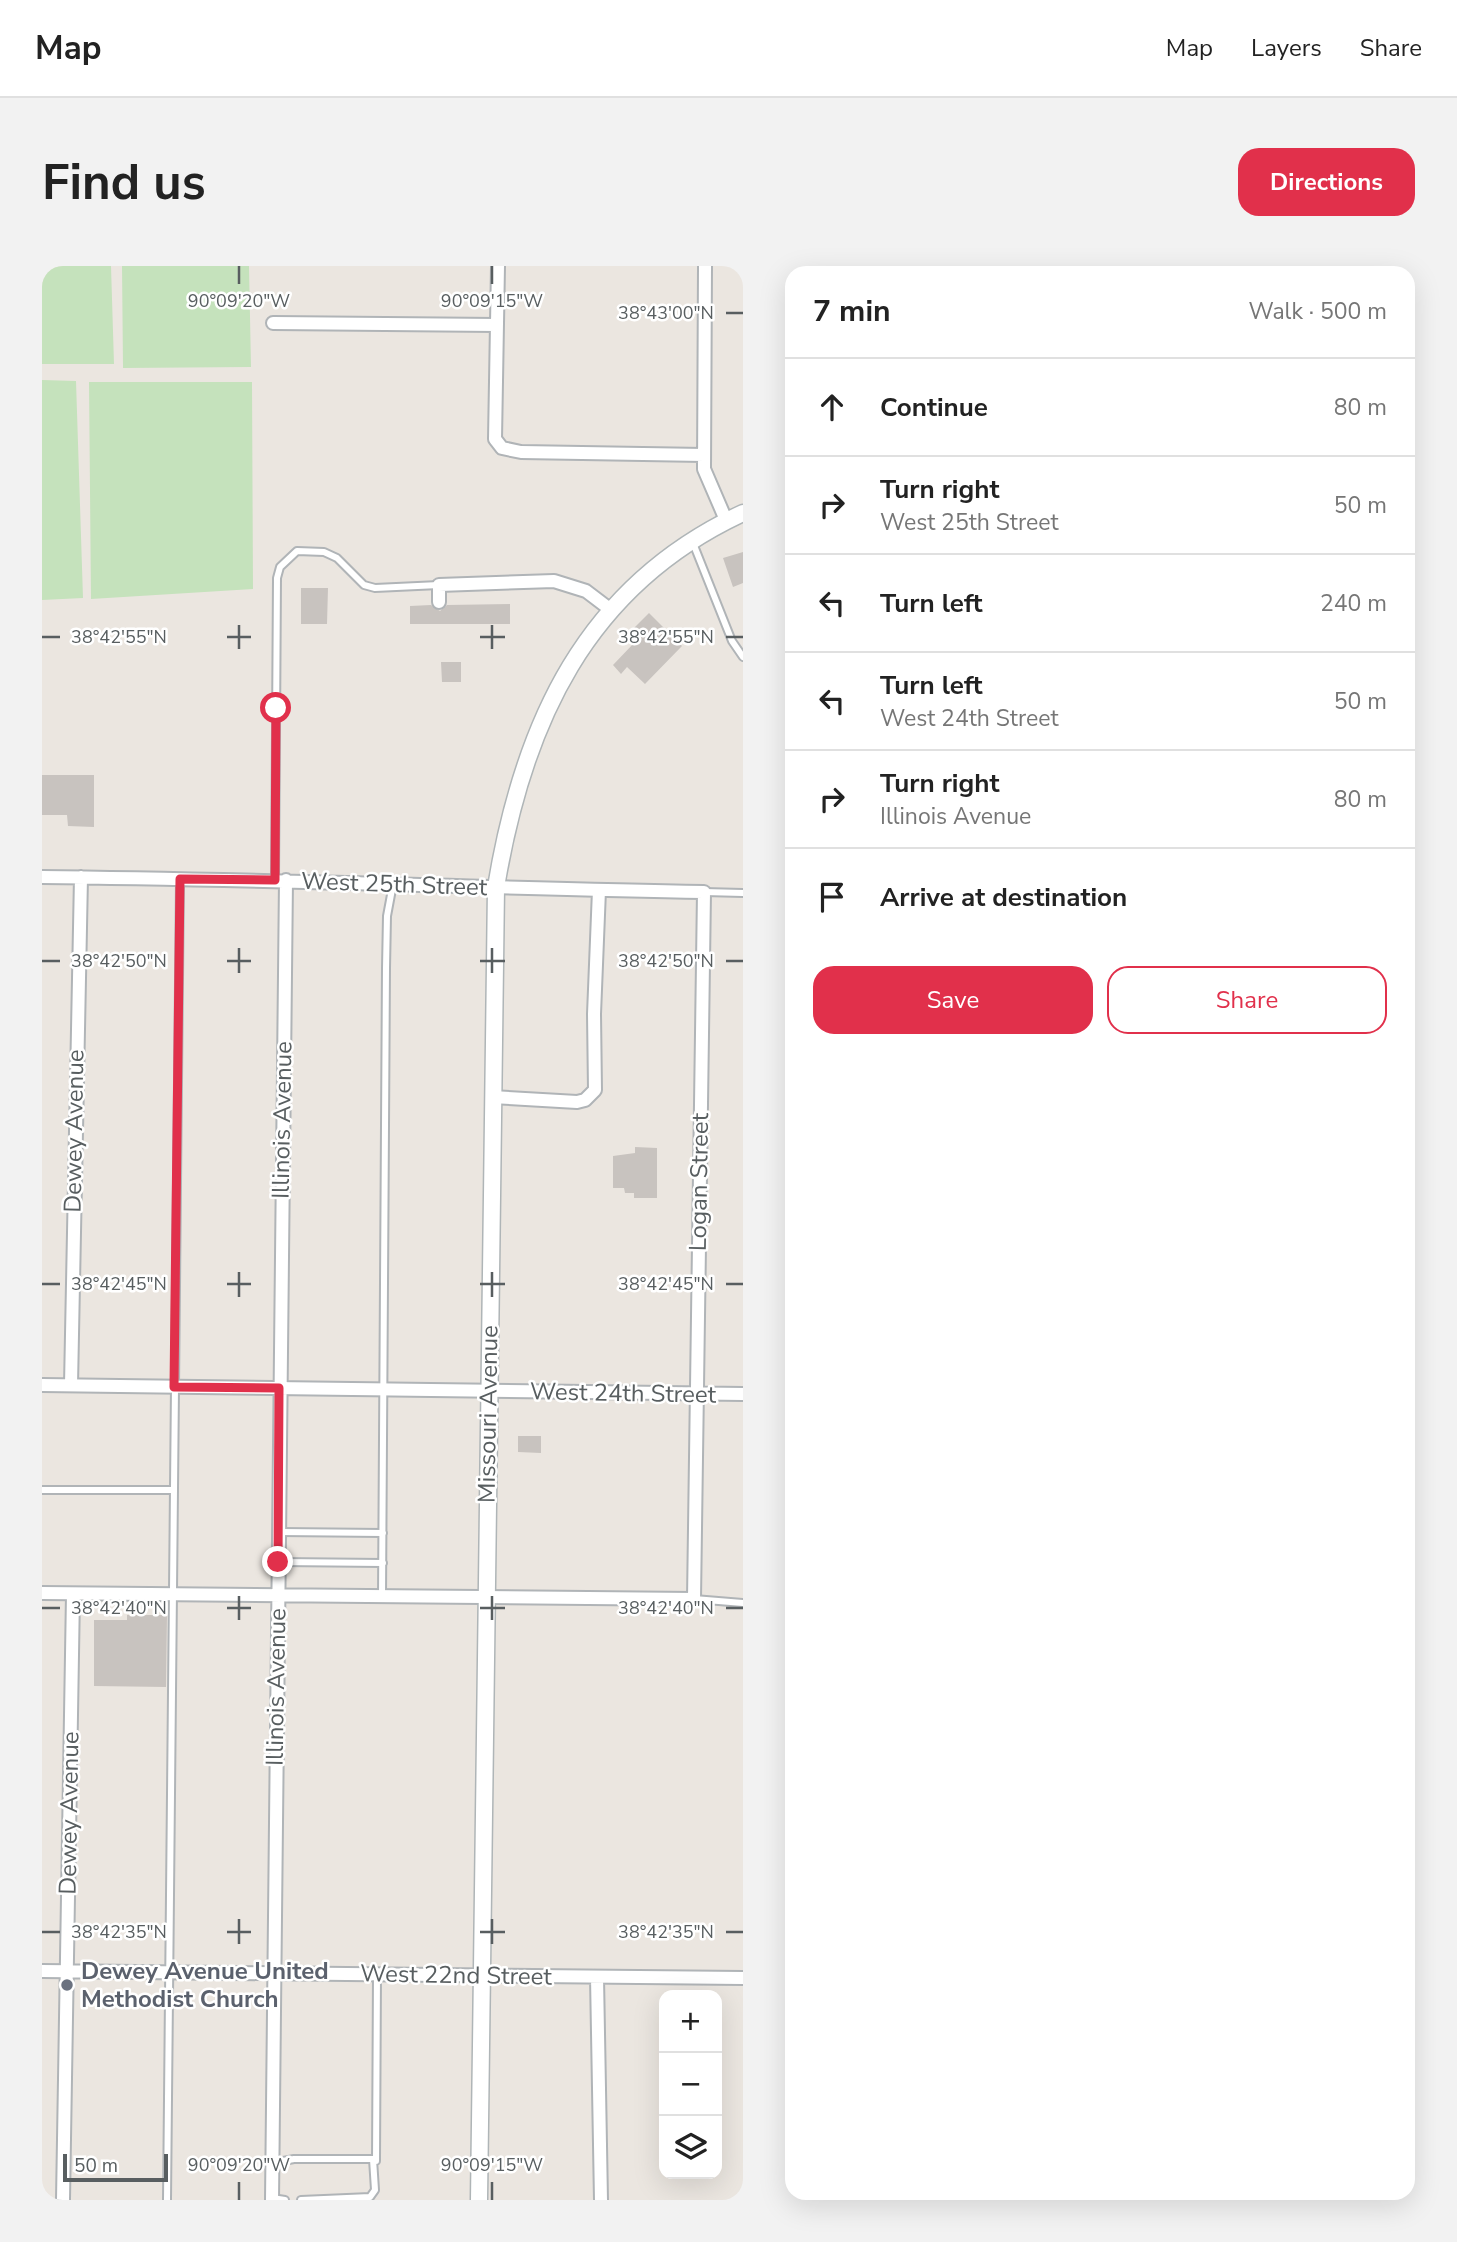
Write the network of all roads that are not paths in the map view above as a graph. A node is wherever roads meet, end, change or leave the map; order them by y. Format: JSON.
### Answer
{"nodes":[{"id":1,"x":498,"y":266,"type":"edge"},
{"id":2,"x":705,"y":266,"type":"edge"},
{"id":3,"x":273,"y":323,"type":"dead end"},
{"id":4,"x":497,"y":325,"type":"junction"},
{"id":5,"x":704,"y":455,"type":"junction"},
{"id":6,"x":743,"y":513,"type":"edge"},
{"id":7,"x":726,"y":520,"type":"junction"},
{"id":8,"x":692,"y":541,"type":"junction"},
{"id":9,"x":439,"y":585,"type":"junction"},
{"id":10,"x":439,"y":602,"type":"dead end"},
{"id":11,"x":611,"y":610,"type":"junction"},
{"id":12,"x":743,"y":657,"type":"edge"},
{"id":13,"x":42,"y":877,"type":"edge"},
{"id":14,"x":81,"y":877,"type":"junction"},
{"id":15,"x":180,"y":879,"type":"junction"},
{"id":16,"x":281,"y":880,"type":"junction"},
{"id":17,"x":394,"y":882,"type":"junction"},
{"id":18,"x":496,"y":887,"type":"junction"},
{"id":19,"x":599,"y":890,"type":"junction"},
{"id":20,"x":704,"y":892,"type":"junction"},
{"id":21,"x":743,"y":893,"type":"edge"},
{"id":22,"x":492,"y":1097,"type":"junction"},
{"id":23,"x":42,"y":1385,"type":"edge"},
{"id":24,"x":71,"y":1385,"type":"junction"},
{"id":25,"x":174,"y":1387,"type":"junction"},
{"id":26,"x":279,"y":1388,"type":"junction"},
{"id":27,"x":383,"y":1390,"type":"junction"},
{"id":28,"x":488,"y":1391,"type":"junction"},
{"id":29,"x":743,"y":1394,"type":"edge"},
{"id":30,"x":696,"y":1395,"type":"junction"},
{"id":31,"x":42,"y":1490,"type":"edge"},
{"id":32,"x":173,"y":1490,"type":"junction"},
{"id":33,"x":278,"y":1532,"type":"junction"},
{"id":34,"x":383,"y":1533,"type":"junction"},
{"id":35,"x":278,"y":1562,"type":"junction"},
{"id":36,"x":383,"y":1563,"type":"junction"},
{"id":37,"x":42,"y":1593,"type":"edge"},
{"id":38,"x":72,"y":1594,"type":"junction"},
{"id":39,"x":172,"y":1595,"type":"junction"},
{"id":40,"x":277,"y":1596,"type":"junction"},
{"id":41,"x":382,"y":1597,"type":"junction"},
{"id":42,"x":485,"y":1598,"type":"junction"},
{"id":43,"x":694,"y":1599,"type":"junction"},
{"id":44,"x":743,"y":1603,"type":"edge"},
{"id":45,"x":42,"y":1971,"type":"edge"},
{"id":46,"x":66,"y":1972,"type":"junction"},
{"id":47,"x":170,"y":1972,"type":"junction"},
{"id":48,"x":274,"y":1973,"type":"junction"},
{"id":49,"x":377,"y":1974,"type":"junction"},
{"id":50,"x":481,"y":1974,"type":"junction"},
{"id":51,"x":597,"y":1977,"type":"junction"},
{"id":52,"x":743,"y":1978,"type":"edge"},
{"id":53,"x":272,"y":2163,"type":"junction"},
{"id":54,"x":376,"y":2164,"type":"junction"},
{"id":55,"x":276,"y":2199,"type":"edge"},
{"id":56,"x":63,"y":2200,"type":"edge"},
{"id":57,"x":167,"y":2200,"type":"edge"},
{"id":58,"x":300,"y":2200,"type":"edge"},
{"id":59,"x":480,"y":2200,"type":"edge"},
{"id":60,"x":601,"y":2200,"type":"edge"}],
"edges":[{"from":1,"to":4,"type":"street"},
{"from":2,"to":5,"type":"street"},
{"from":3,"to":4,"type":"street"},
{"from":4,"to":5,"type":"street"},
{"from":5,"to":7,"type":"street"},
{"from":6,"to":7,"type":"street","name":"Missouri Avenue"},
{"from":7,"to":8,"type":"street","name":"Missouri Avenue"},
{"from":8,"to":11,"type":"street","name":"Missouri Avenue"},
{"from":8,"to":12,"type":"lane"},
{"from":9,"to":10,"type":"street"},
{"from":9,"to":11,"type":"street"},
{"from":9,"to":16,"type":"lane"},
{"from":11,"to":18,"type":"street","name":"Missouri Avenue"},
{"from":13,"to":14,"type":"street","name":"West 25th Street"},
{"from":14,"to":15,"type":"street","name":"West 25th Street"},
{"from":14,"to":24,"type":"street","name":"Dewey Avenue"},
{"from":15,"to":16,"type":"street","name":"West 25th Street"},
{"from":15,"to":25,"type":"lane"},
{"from":16,"to":17,"type":"street","name":"West 25th Street"},
{"from":16,"to":26,"type":"street","name":"Illinois Avenue"},
{"from":17,"to":18,"type":"street","name":"West 25th Street"},
{"from":17,"to":27,"type":"lane"},
{"from":18,"to":19,"type":"street","name":"West 25th Street"},
{"from":18,"to":22,"type":"street","name":"Missouri Avenue"},
{"from":19,"to":20,"type":"street","name":"West 25th Street"},
{"from":19,"to":22,"type":"street"},
{"from":20,"to":21,"type":"lane"},
{"from":20,"to":30,"type":"street","name":"Logan Street"},
{"from":22,"to":28,"type":"street","name":"Missouri Avenue"},
{"from":23,"to":24,"type":"street","name":"West 24th Street"},
{"from":24,"to":25,"type":"street","name":"West 24th Street"},
{"from":25,"to":26,"type":"street","name":"West 24th Street"},
{"from":25,"to":32,"type":"lane"},
{"from":26,"to":27,"type":"street","name":"West 24th Street"},
{"from":26,"to":33,"type":"street","name":"Illinois Avenue"},
{"from":27,"to":28,"type":"street","name":"West 24th Street"},
{"from":27,"to":34,"type":"lane"},
{"from":28,"to":30,"type":"street","name":"West 24th Street"},
{"from":28,"to":42,"type":"street","name":"Missouri Avenue"},
{"from":29,"to":30,"type":"street","name":"West 24th Street"},
{"from":30,"to":43,"type":"street","name":"Logan Street"},
{"from":31,"to":32,"type":"lane"},
{"from":32,"to":39,"type":"lane"},
{"from":33,"to":34,"type":"lane"},
{"from":33,"to":35,"type":"street","name":"Illinois Avenue"},
{"from":34,"to":36,"type":"lane"},
{"from":35,"to":36,"type":"lane"},
{"from":35,"to":40,"type":"street","name":"Illinois Avenue"},
{"from":36,"to":41,"type":"lane"},
{"from":37,"to":38,"type":"street"},
{"from":38,"to":39,"type":"street"},
{"from":38,"to":46,"type":"street","name":"Dewey Avenue"},
{"from":39,"to":40,"type":"street"},
{"from":39,"to":47,"type":"lane"},
{"from":40,"to":41,"type":"street"},
{"from":40,"to":48,"type":"street","name":"Illinois Avenue"},
{"from":41,"to":42,"type":"street"},
{"from":42,"to":43,"type":"street"},
{"from":42,"to":50,"type":"street","name":"Missouri Avenue"},
{"from":43,"to":44,"type":"lane"},
{"from":45,"to":46,"type":"street","name":"West 22nd Street"},
{"from":46,"to":47,"type":"street","name":"West 22nd Street"},
{"from":46,"to":56,"type":"street","name":"Dewey Avenue"},
{"from":47,"to":48,"type":"street","name":"West 22nd Street"},
{"from":47,"to":57,"type":"lane"},
{"from":48,"to":49,"type":"street","name":"West 22nd Street"},
{"from":48,"to":53,"type":"street","name":"Illinois Avenue"},
{"from":49,"to":50,"type":"street","name":"West 22nd Street"},
{"from":49,"to":54,"type":"lane"},
{"from":50,"to":51,"type":"street","name":"West 22nd Street"},
{"from":50,"to":59,"type":"street","name":"Missouri Avenue"},
{"from":51,"to":52,"type":"street","name":"West 22nd Street"},
{"from":51,"to":60,"type":"street"},
{"from":53,"to":54,"type":"lane"},
{"from":53,"to":55,"type":"street","name":"Illinois Avenue"},
{"from":54,"to":58,"type":"lane"}]}
